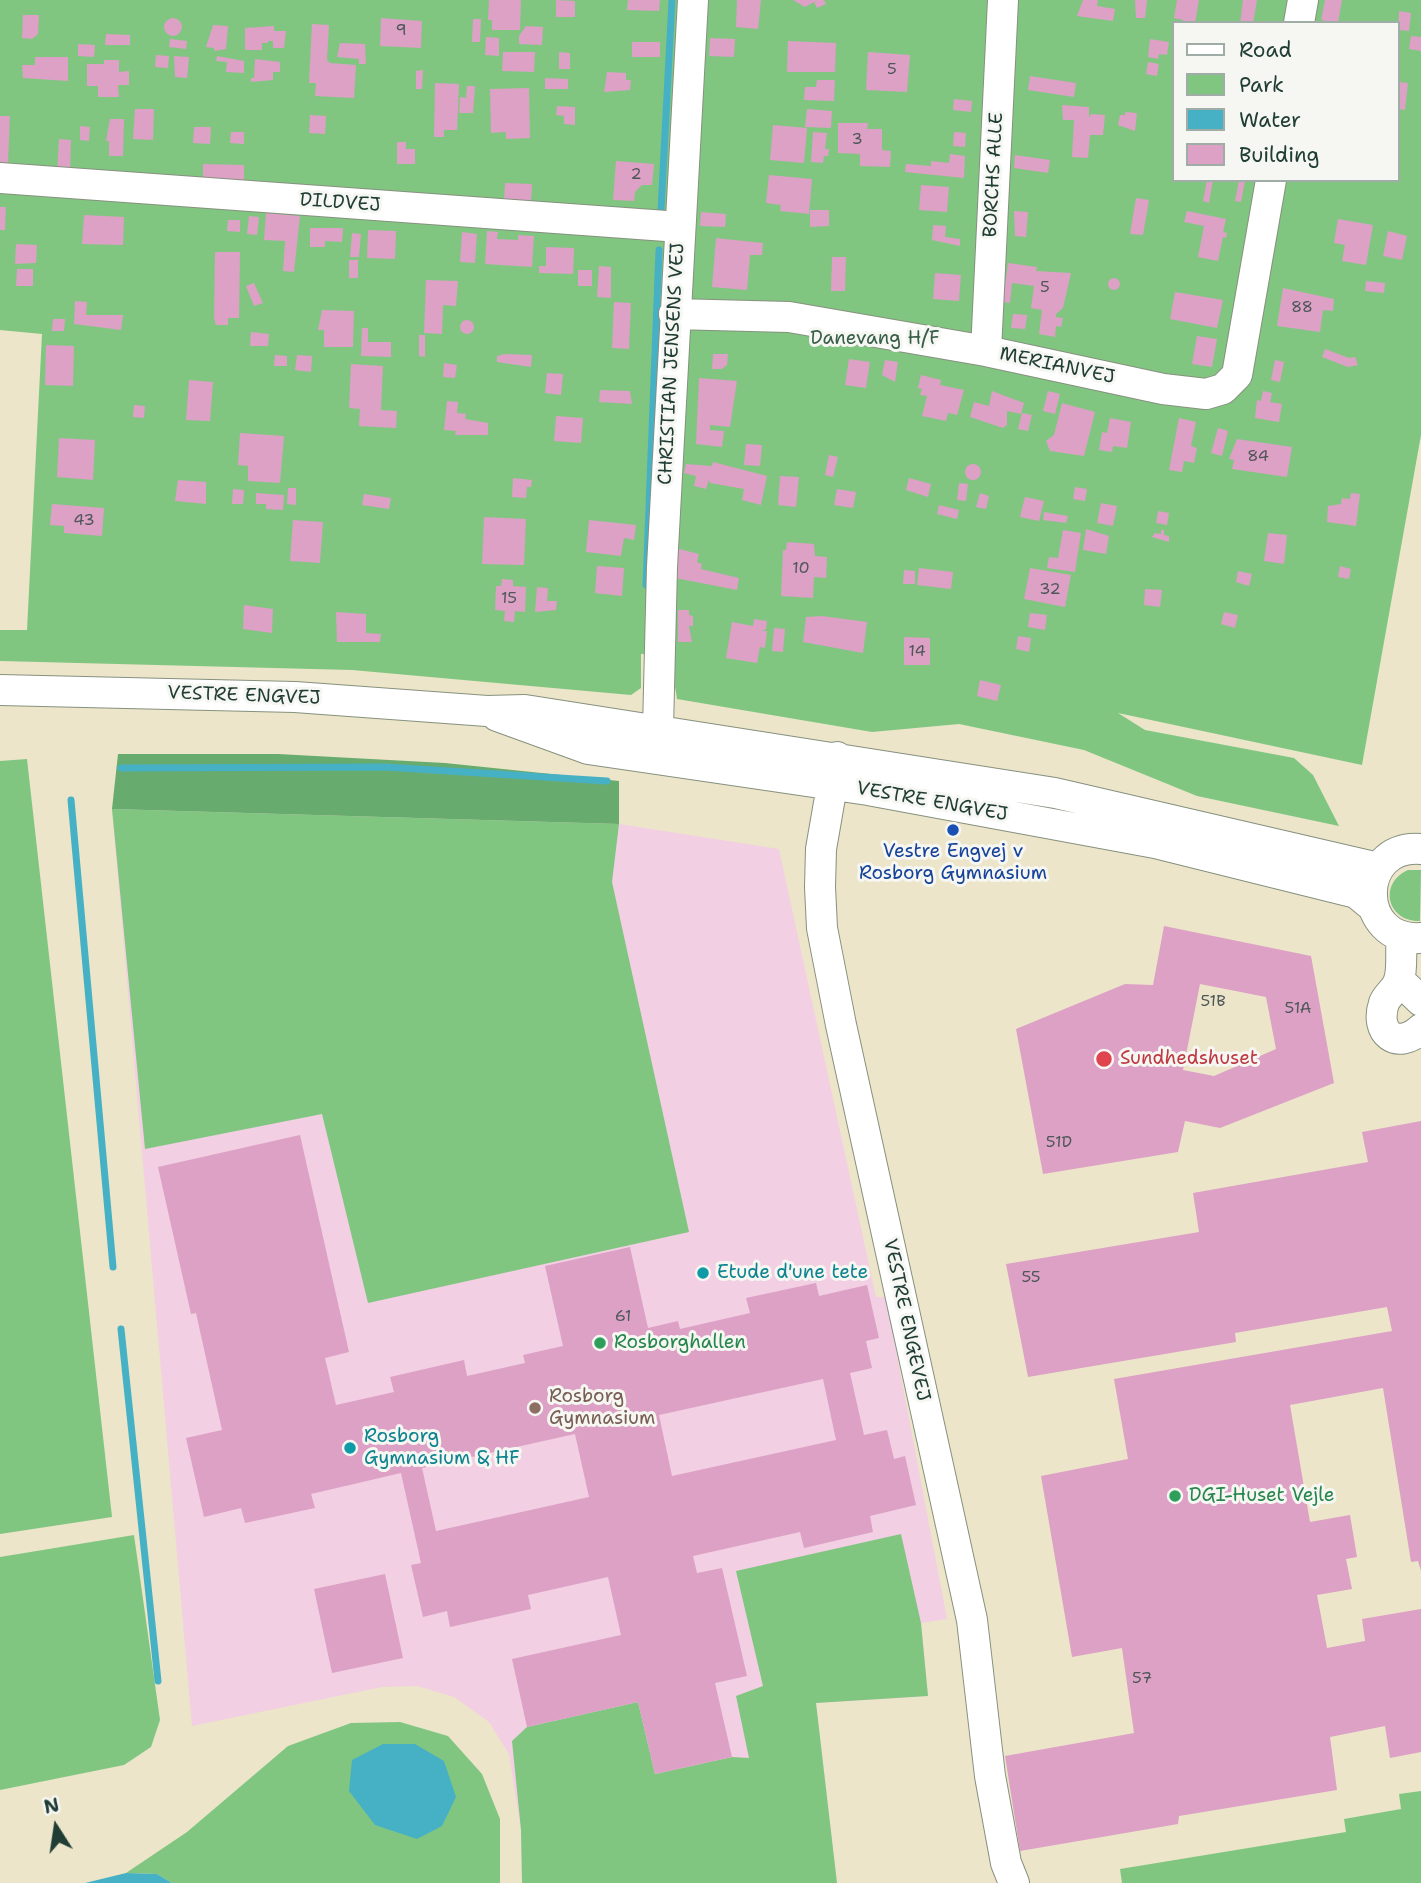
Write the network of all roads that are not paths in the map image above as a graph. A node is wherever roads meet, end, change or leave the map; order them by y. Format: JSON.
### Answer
{"nodes":[{"id":1,"x":693,"y":0,"type":"edge"},
{"id":2,"x":1003,"y":0,"type":"edge"},
{"id":3,"x":1303,"y":0,"type":"edge"},
{"id":4,"x":1299,"y":21,"type":"edge"},
{"id":5,"x":0,"y":178,"type":"edge"},
{"id":6,"x":1271,"y":182,"type":"edge"},
{"id":7,"x":680,"y":227,"type":"junction"},
{"id":8,"x":674,"y":314,"type":"junction"},
{"id":9,"x":986,"y":351,"type":"junction"},
{"id":10,"x":0,"y":690,"type":"edge"},
{"id":11,"x":487,"y":711,"type":"junction"},
{"id":12,"x":658,"y":729,"type":"junction"},
{"id":13,"x":835,"y":771,"type":"junction"},
{"id":14,"x":1421,"y":849,"type":"edge"},
{"id":15,"x":1379,"y":868,"type":"junction"},
{"id":16,"x":1373,"y":907,"type":"junction"},
{"id":17,"x":1411,"y":937,"type":"edge"},
{"id":18,"x":1399,"y":980,"type":"junction"},
{"id":19,"x":1421,"y":1001,"type":"edge"},
{"id":20,"x":1421,"y":1029,"type":"edge"},
{"id":21,"x":1014,"y":1883,"type":"edge"}],
"edges":[{"from":1,"to":7,"type":"street","name":"CHRISTIAN JENSENS VEJ"},
{"from":2,"to":9,"type":"street","name":"BORCHS ALLE"},
{"from":3,"to":4,"type":"street"},
{"from":5,"to":7,"type":"street","name":"DILDVEJ"},
{"from":6,"to":9,"type":"street","name":"MERIANVEJ"},
{"from":7,"to":8,"type":"street","name":"CHRISTIAN JENSENS VEJ"},
{"from":8,"to":9,"type":"street","name":"MERIANVEJ"},
{"from":8,"to":12,"type":"street","name":"CHRISTIAN JENSENS VEJ"},
{"from":10,"to":11,"type":"street","name":"VESTRE ENGVEJ"},
{"from":11,"to":12,"type":"street","name":"VESTRE ENGVEJ"},
{"from":11,"to":13,"type":"street","name":"VESTRE ENGVEJ"},
{"from":12,"to":13,"type":"street","name":"VESTRE ENGVEJ"},
{"from":13,"to":15,"type":"street","name":"VESTRE ENGVEJ"},
{"from":13,"to":16,"type":"street","name":"VESTRE ENGVEJ"},
{"from":13,"to":21,"type":"street","name":"VESTRE ENGEVEJ"},
{"from":14,"to":15,"type":"street"},
{"from":15,"to":16,"type":"street"},
{"from":16,"to":17,"type":"street","name":"VESTRE ENGVEJ"},
{"from":17,"to":18,"type":"street"},
{"from":18,"to":19,"type":"street"},
{"from":18,"to":20,"type":"street"}]}
